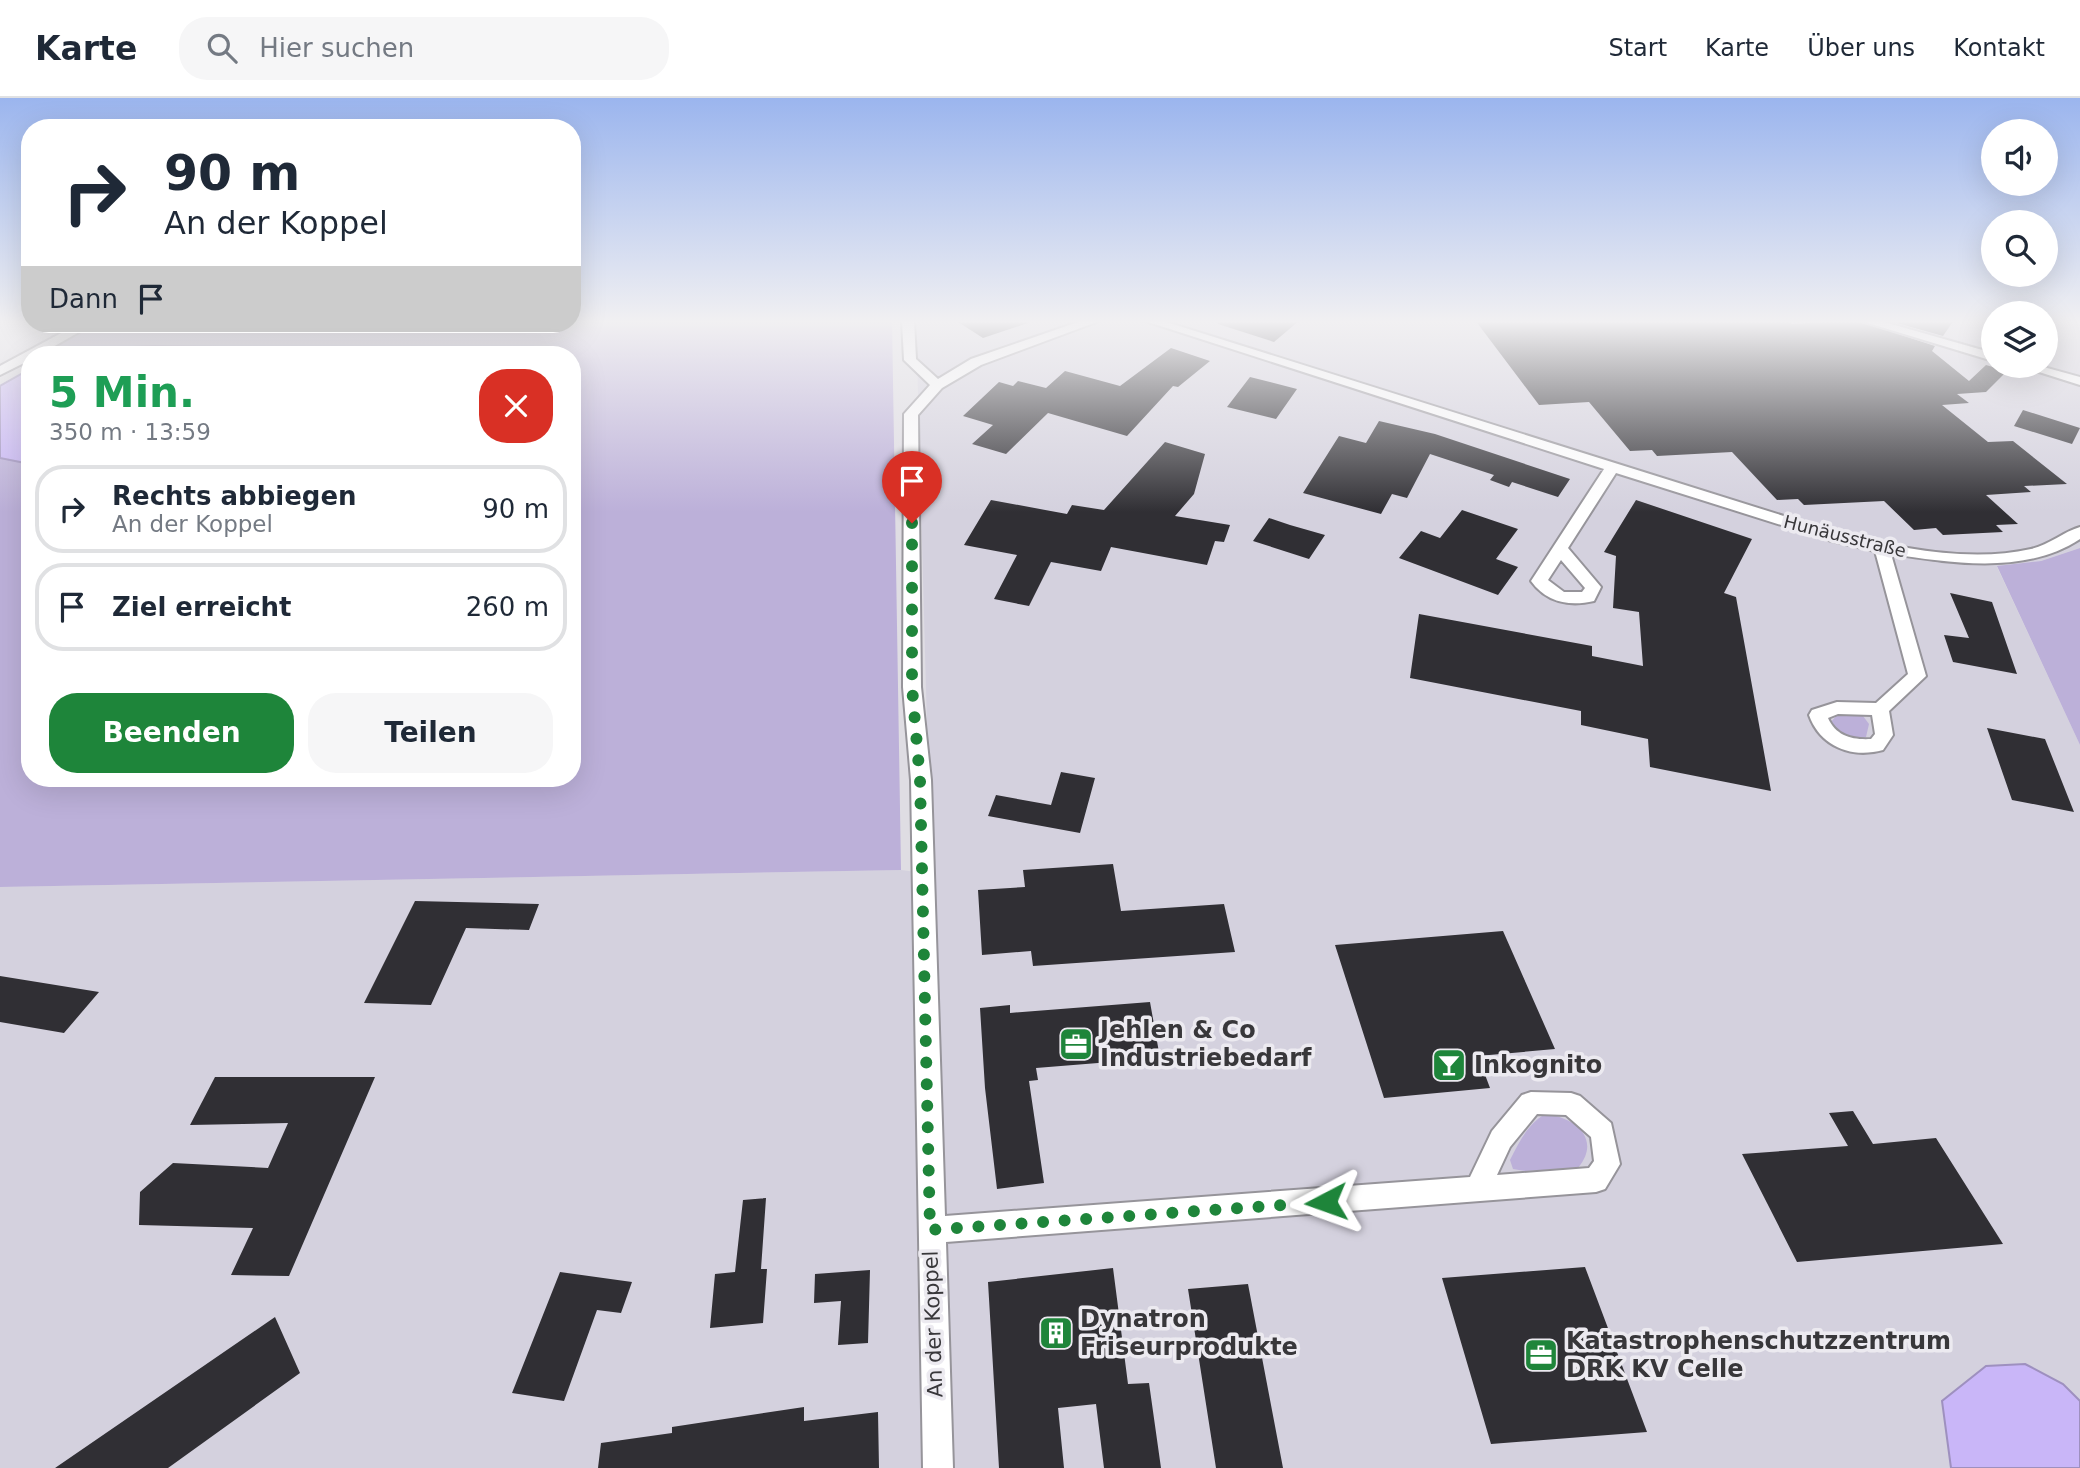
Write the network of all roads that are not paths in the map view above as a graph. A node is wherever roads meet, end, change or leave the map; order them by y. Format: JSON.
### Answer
{"nodes":[{"id":1,"x":1350,"y":384,"type":"edge"},
{"id":2,"x":937,"y":385,"type":"edge"},
{"id":3,"x":1612,"y":467,"type":"junction"},
{"id":4,"x":2080,"y":532,"type":"edge"},
{"id":5,"x":1560,"y":549,"type":"dead end"},
{"id":6,"x":1882,"y":549,"type":"junction"},
{"id":7,"x":1880,"y":709,"type":"dead end"},
{"id":8,"x":1476,"y":1191,"type":"junction"},
{"id":9,"x":930,"y":1230,"type":"junction"},
{"id":10,"x":938,"y":1468,"type":"edge"}],
"edges":[{"from":1,"to":3,"type":"street","name":"Hunäusstraße"},
{"from":2,"to":9,"type":"street","name":"An der Koppel"},
{"from":3,"to":5,"type":"street"},
{"from":3,"to":6,"type":"street","name":"Hunäusstraße"},
{"from":4,"to":6,"type":"street","name":"Hunäusstraße"},
{"from":6,"to":7,"type":"street"},
{"from":8,"to":8,"type":"street"},
{"from":8,"to":9,"type":"street"},
{"from":9,"to":10,"type":"street","name":"An der Koppel"}]}
